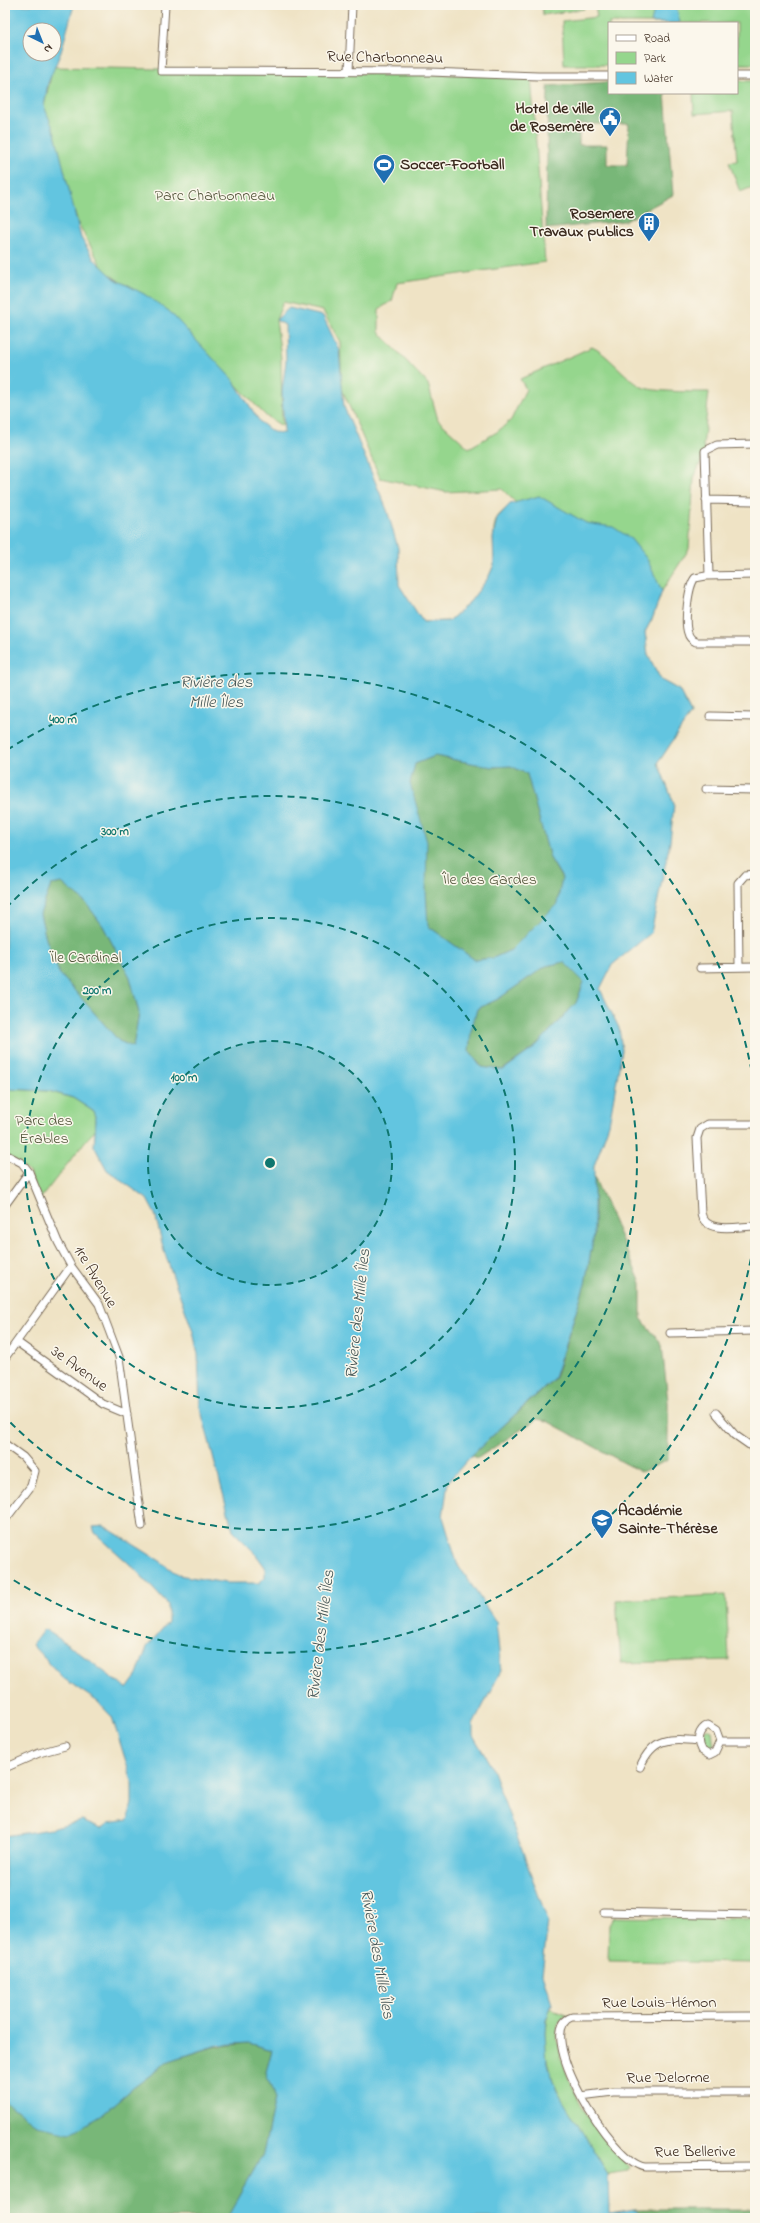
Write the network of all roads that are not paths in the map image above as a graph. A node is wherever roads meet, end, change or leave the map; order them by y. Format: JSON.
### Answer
{"nodes":[{"id":1,"x":165,"y":5,"type":"edge"},
{"id":2,"x":352,"y":5,"type":"edge"},
{"id":3,"x":349,"y":71,"type":"junction"},
{"id":4,"x":608,"y":76,"type":"edge"},
{"id":5,"x":738,"y":76,"type":"edge"},
{"id":6,"x":755,"y":76,"type":"edge"},
{"id":7,"x":755,"y":444,"type":"edge"},
{"id":8,"x":706,"y":500,"type":"junction"},
{"id":9,"x":755,"y":501,"type":"edge"},
{"id":10,"x":755,"y":574,"type":"edge"},
{"id":11,"x":709,"y":576,"type":"junction"},
{"id":12,"x":755,"y":642,"type":"edge"},
{"id":13,"x":710,"y":716,"type":"dead end"},
{"id":14,"x":755,"y":717,"type":"edge"},
{"id":15,"x":706,"y":789,"type":"dead end"},
{"id":16,"x":755,"y":790,"type":"edge"},
{"id":17,"x":755,"y":874,"type":"edge"},
{"id":18,"x":739,"y":967,"type":"junction"},
{"id":19,"x":755,"y":967,"type":"edge"},
{"id":20,"x":700,"y":968,"type":"dead end"},
{"id":21,"x":755,"y":1124,"type":"edge"},
{"id":22,"x":5,"y":1154,"type":"edge"},
{"id":23,"x":29,"y":1172,"type":"junction"},
{"id":24,"x":5,"y":1205,"type":"edge"},
{"id":25,"x":755,"y":1226,"type":"edge"},
{"id":26,"x":71,"y":1266,"type":"junction"},
{"id":27,"x":755,"y":1331,"type":"edge"},
{"id":28,"x":670,"y":1333,"type":"dead end"},
{"id":29,"x":17,"y":1342,"type":"junction"},
{"id":30,"x":5,"y":1358,"type":"edge"},
{"id":31,"x":716,"y":1413,"type":"dead end"},
{"id":32,"x":127,"y":1414,"type":"junction"},
{"id":33,"x":5,"y":1444,"type":"edge"},
{"id":34,"x":755,"y":1449,"type":"edge"},
{"id":35,"x":5,"y":1520,"type":"edge"},
{"id":36,"x":142,"y":1526,"type":"dead end"},
{"id":37,"x":698,"y":1741,"type":"junction"},
{"id":38,"x":720,"y":1741,"type":"junction"},
{"id":39,"x":755,"y":1741,"type":"edge"},
{"id":40,"x":65,"y":1746,"type":"dead end"},
{"id":41,"x":640,"y":1767,"type":"dead end"},
{"id":42,"x":5,"y":1768,"type":"edge"},
{"id":43,"x":604,"y":1912,"type":"dead end"},
{"id":44,"x":755,"y":1914,"type":"edge"},
{"id":45,"x":755,"y":2016,"type":"edge"},
{"id":46,"x":755,"y":2092,"type":"edge"},
{"id":47,"x":581,"y":2096,"type":"junction"},
{"id":48,"x":755,"y":2166,"type":"edge"}],
"edges":[{"from":1,"to":3,"type":"street","name":"Rue Charbonneau"},
{"from":2,"to":3,"type":"street"},
{"from":3,"to":4,"type":"street","name":"Rue Charbonneau"},
{"from":5,"to":6,"type":"street"},
{"from":7,"to":8,"type":"street"},
{"from":8,"to":9,"type":"street"},
{"from":8,"to":11,"type":"street"},
{"from":10,"to":11,"type":"street"},
{"from":11,"to":12,"type":"street"},
{"from":13,"to":14,"type":"street"},
{"from":15,"to":16,"type":"street"},
{"from":17,"to":18,"type":"street"},
{"from":18,"to":19,"type":"street"},
{"from":18,"to":20,"type":"street"},
{"from":21,"to":25,"type":"street"},
{"from":22,"to":23,"type":"street","name":"1re Avenue"},
{"from":23,"to":24,"type":"street"},
{"from":23,"to":26,"type":"street","name":"1re Avenue"},
{"from":26,"to":29,"type":"street"},
{"from":26,"to":32,"type":"street","name":"1re Avenue"},
{"from":27,"to":28,"type":"street"},
{"from":29,"to":30,"type":"street"},
{"from":29,"to":32,"type":"street","name":"3e Avenue"},
{"from":31,"to":34,"type":"street"},
{"from":32,"to":36,"type":"street","name":"1re Avenue"},
{"from":33,"to":35,"type":"street"},
{"from":37,"to":38,"type":"street"},
{"from":37,"to":38,"type":"street"},
{"from":37,"to":41,"type":"street"},
{"from":38,"to":39,"type":"street"},
{"from":40,"to":42,"type":"street"},
{"from":43,"to":44,"type":"street"},
{"from":45,"to":47,"type":"street","name":"Rue Louis-Hémon"},
{"from":46,"to":47,"type":"street","name":"Rue Delorme"},
{"from":47,"to":48,"type":"street","name":"Rue Bellerive"}]}
